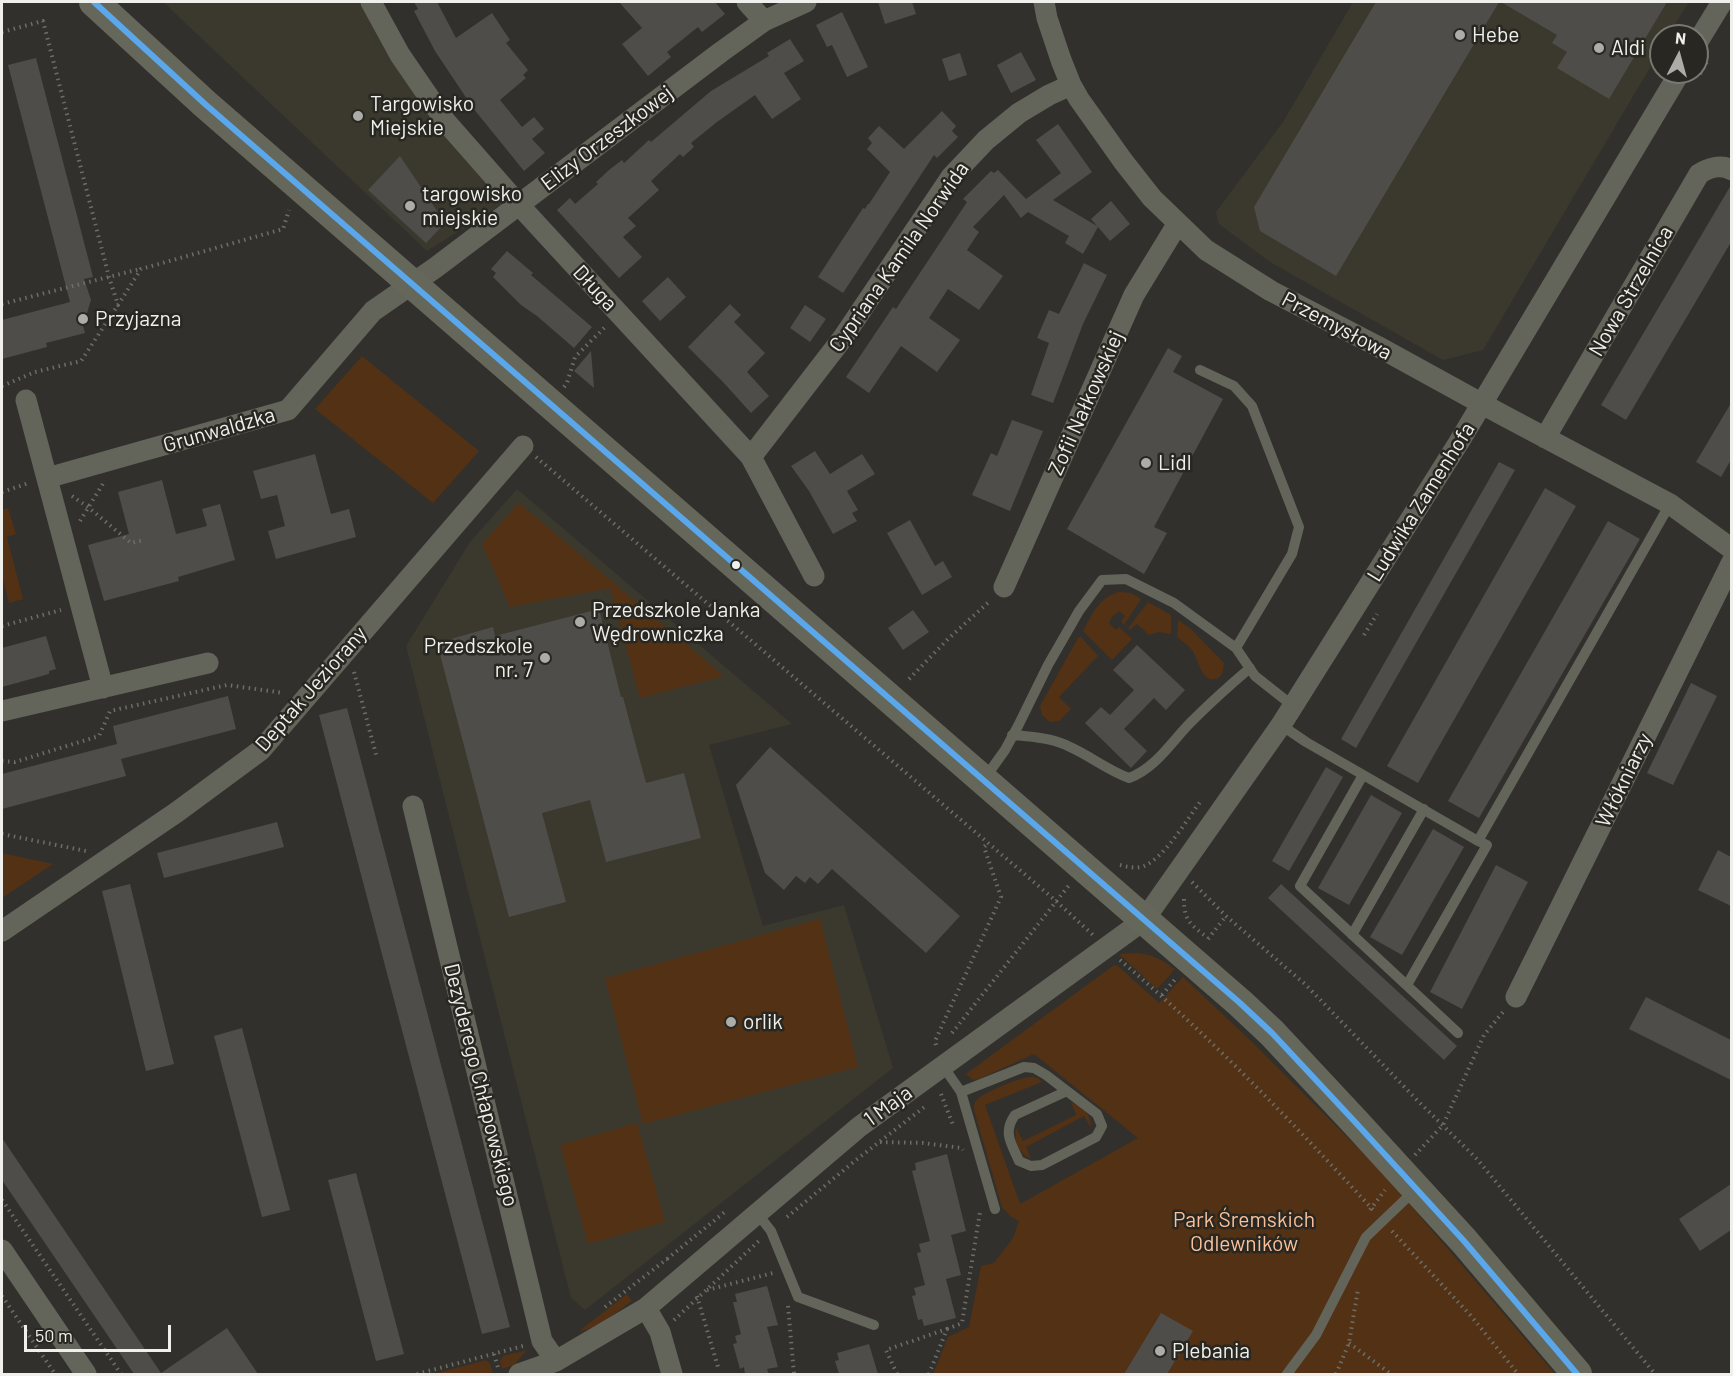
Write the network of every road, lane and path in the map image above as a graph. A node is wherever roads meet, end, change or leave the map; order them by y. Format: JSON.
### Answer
{"nodes":[{"id":1,"x":94,"y":2,"type":"edge"},
{"id":2,"x":371,"y":2,"type":"edge"},
{"id":3,"x":747,"y":2,"type":"edge"},
{"id":4,"x":806,"y":2,"type":"edge"},
{"id":5,"x":1044,"y":2,"type":"edge"},
{"id":6,"x":1722,"y":2,"type":"edge"},
{"id":7,"x":764,"y":21,"type":"junction"},
{"id":8,"x":1709,"y":24,"type":"edge"},
{"id":9,"x":2,"y":32,"type":"edge"},
{"id":10,"x":1673,"y":84,"type":"edge"},
{"id":11,"x":1071,"y":85,"type":"junction"},
{"id":12,"x":1731,"y":170,"type":"edge"},
{"id":13,"x":519,"y":205,"type":"junction"},
{"id":14,"x":1178,"y":223,"type":"junction"},
{"id":15,"x":283,"y":230,"type":"dead end"},
{"id":16,"x":141,"y":269,"type":"junction"},
{"id":17,"x":109,"y":277,"type":"junction"},
{"id":18,"x":414,"y":284,"type":"junction"},
{"id":19,"x":2,"y":304,"type":"edge"},
{"id":20,"x":118,"y":305,"type":"junction"},
{"id":21,"x":619,"y":314,"type":"junction"},
{"id":22,"x":1200,"y":370,"type":"dead end"},
{"id":23,"x":2,"y":386,"type":"edge"},
{"id":24,"x":26,"y":400,"type":"dead end"},
{"id":25,"x":551,"y":404,"type":"junction"},
{"id":26,"x":1482,"y":404,"type":"junction"},
{"id":27,"x":1545,"y":438,"type":"junction"},
{"id":28,"x":523,"y":446,"type":"joint"},
{"id":29,"x":751,"y":457,"type":"junction"},
{"id":30,"x":118,"y":458,"type":"junction"},
{"id":31,"x":47,"y":478,"type":"junction"},
{"id":32,"x":65,"y":491,"type":"dead end"},
{"id":33,"x":2,"y":492,"type":"edge"},
{"id":34,"x":1670,"y":504,"type":"junction"},
{"id":35,"x":88,"y":507,"type":"junction"},
{"id":36,"x":144,"y":540,"type":"dead end"},
{"id":37,"x":65,"y":546,"type":"junction"},
{"id":38,"x":1731,"y":549,"type":"edge"},
{"id":39,"x":1731,"y":562,"type":"edge"},
{"id":40,"x":814,"y":576,"type":"dead end"},
{"id":41,"x":1005,"y":587,"type":"joint"},
{"id":42,"x":80,"y":604,"type":"junction"},
{"id":43,"x":2,"y":626,"type":"edge"},
{"id":44,"x":1236,"y":648,"type":"junction"},
{"id":45,"x":347,"y":649,"type":"junction"},
{"id":46,"x":208,"y":663,"type":"dead end"},
{"id":47,"x":1250,"y":668,"type":"junction"},
{"id":48,"x":909,"y":679,"type":"dead end"},
{"id":49,"x":103,"y":688,"type":"junction"},
{"id":50,"x":307,"y":696,"type":"junction"},
{"id":51,"x":1293,"y":706,"type":"junction"},
{"id":52,"x":2,"y":711,"type":"edge"},
{"id":53,"x":1281,"y":725,"type":"junction"},
{"id":54,"x":1012,"y":735,"type":"junction"},
{"id":55,"x":377,"y":758,"type":"dead end"},
{"id":56,"x":2,"y":761,"type":"edge"},
{"id":57,"x":1363,"y":775,"type":"junction"},
{"id":58,"x":983,"y":781,"type":"junction"},
{"id":59,"x":1202,"y":800,"type":"dead end"},
{"id":60,"x":414,"y":806,"type":"dead end"},
{"id":61,"x":1424,"y":810,"type":"junction"},
{"id":62,"x":2,"y":834,"type":"edge"},
{"id":63,"x":1478,"y":841,"type":"junction"},
{"id":64,"x":988,"y":843,"type":"junction"},
{"id":65,"x":1161,"y":852,"type":"junction"},
{"id":66,"x":112,"y":856,"type":"junction"},
{"id":67,"x":1118,"y":865,"type":"dead end"},
{"id":68,"x":1179,"y":869,"type":"junction"},
{"id":69,"x":1056,"y":901,"type":"junction"},
{"id":70,"x":1144,"y":920,"type":"junction"},
{"id":71,"x":2,"y":931,"type":"edge"},
{"id":72,"x":1352,"y":935,"type":"junction"},
{"id":73,"x":1114,"y":956,"type":"junction"},
{"id":74,"x":1407,"y":985,"type":"junction"},
{"id":75,"x":1516,"y":997,"type":"joint"},
{"id":76,"x":1458,"y":1033,"type":"dead end"},
{"id":77,"x":950,"y":1035,"type":"dead end"},
{"id":78,"x":943,"y":1040,"type":"dead end"},
{"id":79,"x":936,"y":1045,"type":"junction"},
{"id":80,"x":935,"y":1059,"type":"junction"},
{"id":81,"x":958,"y":1088,"type":"junction"},
{"id":82,"x":1068,"y":1091,"type":"junction"},
{"id":83,"x":1443,"y":1125,"type":"junction"},
{"id":84,"x":880,"y":1142,"type":"junction"},
{"id":85,"x":965,"y":1158,"type":"dead end"},
{"id":86,"x":1408,"y":1180,"type":"junction"},
{"id":87,"x":2,"y":1200,"type":"edge"},
{"id":88,"x":980,"y":1208,"type":"dead end"},
{"id":89,"x":1370,"y":1208,"type":"junction"},
{"id":90,"x":994,"y":1209,"type":"dead end"},
{"id":91,"x":726,"y":1211,"type":"dead end"},
{"id":92,"x":757,"y":1213,"type":"junction"},
{"id":93,"x":1382,"y":1221,"type":"junction"},
{"id":94,"x":771,"y":1231,"type":"junction"},
{"id":95,"x":766,"y":1247,"type":"dead end"},
{"id":96,"x":2,"y":1250,"type":"edge"},
{"id":97,"x":667,"y":1259,"type":"dead end"},
{"id":98,"x":777,"y":1272,"type":"dead end"},
{"id":99,"x":706,"y":1290,"type":"junction"},
{"id":100,"x":2,"y":1296,"type":"edge"},
{"id":101,"x":788,"y":1304,"type":"dead end"},
{"id":102,"x":646,"y":1308,"type":"junction"},
{"id":103,"x":669,"y":1324,"type":"dead end"},
{"id":104,"x":874,"y":1325,"type":"dead end"},
{"id":105,"x":947,"y":1329,"type":"junction"},
{"id":106,"x":1349,"y":1343,"type":"dead end"},
{"id":107,"x":494,"y":1354,"type":"dead end"},
{"id":108,"x":556,"y":1361,"type":"junction"},
{"id":109,"x":55,"y":1374,"type":"edge"},
{"id":110,"x":86,"y":1374,"type":"edge"},
{"id":111,"x":121,"y":1374,"type":"edge"},
{"id":112,"x":500,"y":1374,"type":"edge"},
{"id":113,"x":519,"y":1374,"type":"edge"},
{"id":114,"x":672,"y":1374,"type":"edge"},
{"id":115,"x":794,"y":1374,"type":"edge"},
{"id":116,"x":897,"y":1374,"type":"edge"},
{"id":117,"x":929,"y":1374,"type":"edge"},
{"id":118,"x":1287,"y":1374,"type":"edge"},
{"id":119,"x":1391,"y":1374,"type":"edge"},
{"id":120,"x":1518,"y":1374,"type":"edge"},
{"id":121,"x":1577,"y":1374,"type":"edge"},
{"id":122,"x":1655,"y":1374,"type":"edge"}],
"edges":[{"from":1,"to":18,"type":"main road"},
{"from":2,"to":13,"type":"street","name":"Długa"},
{"from":3,"to":7,"type":"street"},
{"from":4,"to":7,"type":"street","name":"Elizy Orzeszkowej"},
{"from":5,"to":11,"type":"street","name":"Przemysłowa"},
{"from":6,"to":8,"type":"street"},
{"from":7,"to":13,"type":"street","name":"Elizy Orzeszkowej"},
{"from":9,"to":17,"type":"path"},
{"from":10,"to":26,"type":"street","name":"Ludwika Zamenhofa"},
{"from":11,"to":14,"type":"street","name":"Przemysłowa"},
{"from":11,"to":29,"type":"street","name":"Cypriana Kamila Norwida"},
{"from":12,"to":27,"type":"street","name":"Nowa Strzelnica"},
{"from":13,"to":18,"type":"street","name":"Elizy Orzeszkowej"},
{"from":13,"to":21,"type":"street","name":"Długa"},
{"from":14,"to":26,"type":"street","name":"Przemysłowa"},
{"from":14,"to":41,"type":"street","name":"Zofii Nałkowskiej"},
{"from":15,"to":16,"type":"path"},
{"from":16,"to":17,"type":"path"},
{"from":16,"to":20,"type":"path"},
{"from":17,"to":19,"type":"path"},
{"from":17,"to":20,"type":"path"},
{"from":18,"to":25,"type":"main road"},
{"from":18,"to":30,"type":"street","name":"Grunwaldzka"},
{"from":20,"to":23,"type":"path"},
{"from":21,"to":25,"type":"path"},
{"from":21,"to":29,"type":"street","name":"Długa"},
{"from":22,"to":44,"type":"lane"},
{"from":24,"to":31,"type":"street"},
{"from":25,"to":58,"type":"main road"},
{"from":26,"to":27,"type":"street","name":"Przemysłowa"},
{"from":26,"to":51,"type":"street","name":"Ludwika Zamenhofa"},
{"from":27,"to":34,"type":"street","name":"Przemysłowa"},
{"from":28,"to":45,"type":"street","name":"Deptak Jeziorany"},
{"from":28,"to":64,"type":"path"},
{"from":29,"to":40,"type":"street","name":"Długa"},
{"from":30,"to":31,"type":"street","name":"Grunwaldzka"},
{"from":30,"to":35,"type":"path"},
{"from":31,"to":33,"type":"path"},
{"from":31,"to":37,"type":"street"},
{"from":32,"to":35,"type":"path"},
{"from":34,"to":38,"type":"street","name":"Przemysłowa"},
{"from":34,"to":63,"type":"lane"},
{"from":35,"to":36,"type":"path"},
{"from":35,"to":37,"type":"path"},
{"from":37,"to":42,"type":"street"},
{"from":39,"to":75,"type":"street","name":"Włókniarzy"},
{"from":41,"to":48,"type":"path"},
{"from":42,"to":43,"type":"path"},
{"from":42,"to":49,"type":"street"},
{"from":44,"to":47,"type":"lane"},
{"from":44,"to":54,"type":"lane"},
{"from":45,"to":50,"type":"street","name":"Deptak Jeziorany"},
{"from":45,"to":55,"type":"path"},
{"from":46,"to":49,"type":"street"},
{"from":47,"to":51,"type":"lane"},
{"from":47,"to":54,"type":"lane"},
{"from":49,"to":52,"type":"street"},
{"from":50,"to":56,"type":"path"},
{"from":50,"to":66,"type":"street","name":"Deptak Jeziorany"},
{"from":51,"to":53,"type":"street","name":"Ludwika Zamenhofa"},
{"from":53,"to":57,"type":"lane"},
{"from":53,"to":68,"type":"street","name":"Ludwika Zamenhofa"},
{"from":54,"to":58,"type":"lane"},
{"from":57,"to":61,"type":"lane"},
{"from":57,"to":72,"type":"lane"},
{"from":58,"to":70,"type":"main road"},
{"from":59,"to":65,"type":"path"},
{"from":60,"to":108,"type":"street","name":"Dezyderego Chłapowskiego"},
{"from":61,"to":63,"type":"lane"},
{"from":61,"to":72,"type":"lane"},
{"from":62,"to":66,"type":"path"},
{"from":63,"to":74,"type":"lane"},
{"from":64,"to":69,"type":"path"},
{"from":64,"to":79,"type":"path"},
{"from":65,"to":67,"type":"path"},
{"from":65,"to":68,"type":"path"},
{"from":66,"to":71,"type":"street","name":"Deptak Jeziorany"},
{"from":68,"to":70,"type":"street","name":"Ludwika Zamenhofa"},
{"from":68,"to":83,"type":"path"},
{"from":69,"to":73,"type":"path"},
{"from":69,"to":77,"type":"path"},
{"from":70,"to":73,"type":"street","name":"1 Maja"},
{"from":70,"to":86,"type":"main road"},
{"from":72,"to":74,"type":"lane"},
{"from":73,"to":80,"type":"street","name":"1 Maja"},
{"from":73,"to":89,"type":"path"},
{"from":74,"to":76,"type":"lane"},
{"from":75,"to":83,"type":"path"},
{"from":78,"to":79,"type":"path"},
{"from":79,"to":80,"type":"path"},
{"from":80,"to":81,"type":"lane"},
{"from":80,"to":92,"type":"street","name":"1 Maja"},
{"from":81,"to":82,"type":"lane"},
{"from":81,"to":84,"type":"path"},
{"from":81,"to":90,"type":"lane"},
{"from":82,"to":82,"type":"lane"},
{"from":83,"to":86,"type":"path"},
{"from":83,"to":122,"type":"path"},
{"from":84,"to":85,"type":"path"},
{"from":84,"to":94,"type":"path"},
{"from":86,"to":89,"type":"path"},
{"from":86,"to":93,"type":"lane"},
{"from":86,"to":121,"type":"main road"},
{"from":87,"to":111,"type":"path"},
{"from":88,"to":105,"type":"path"},
{"from":89,"to":93,"type":"path"},
{"from":91,"to":97,"type":"path"},
{"from":92,"to":94,"type":"lane"},
{"from":92,"to":102,"type":"street","name":"1 Maja"},
{"from":93,"to":118,"type":"lane"},
{"from":93,"to":120,"type":"path"},
{"from":94,"to":104,"type":"lane"},
{"from":95,"to":99,"type":"path"},
{"from":96,"to":110,"type":"street"},
{"from":98,"to":99,"type":"path"},
{"from":99,"to":103,"type":"path"},
{"from":100,"to":109,"type":"path"},
{"from":101,"to":115,"type":"path"},
{"from":102,"to":108,"type":"street","name":"1 Maja"},
{"from":102,"to":114,"type":"street"},
{"from":105,"to":116,"type":"path"},
{"from":105,"to":117,"type":"path"},
{"from":106,"to":119,"type":"path"},
{"from":107,"to":112,"type":"path"},
{"from":108,"to":113,"type":"street","name":"1 Maja"}]}
